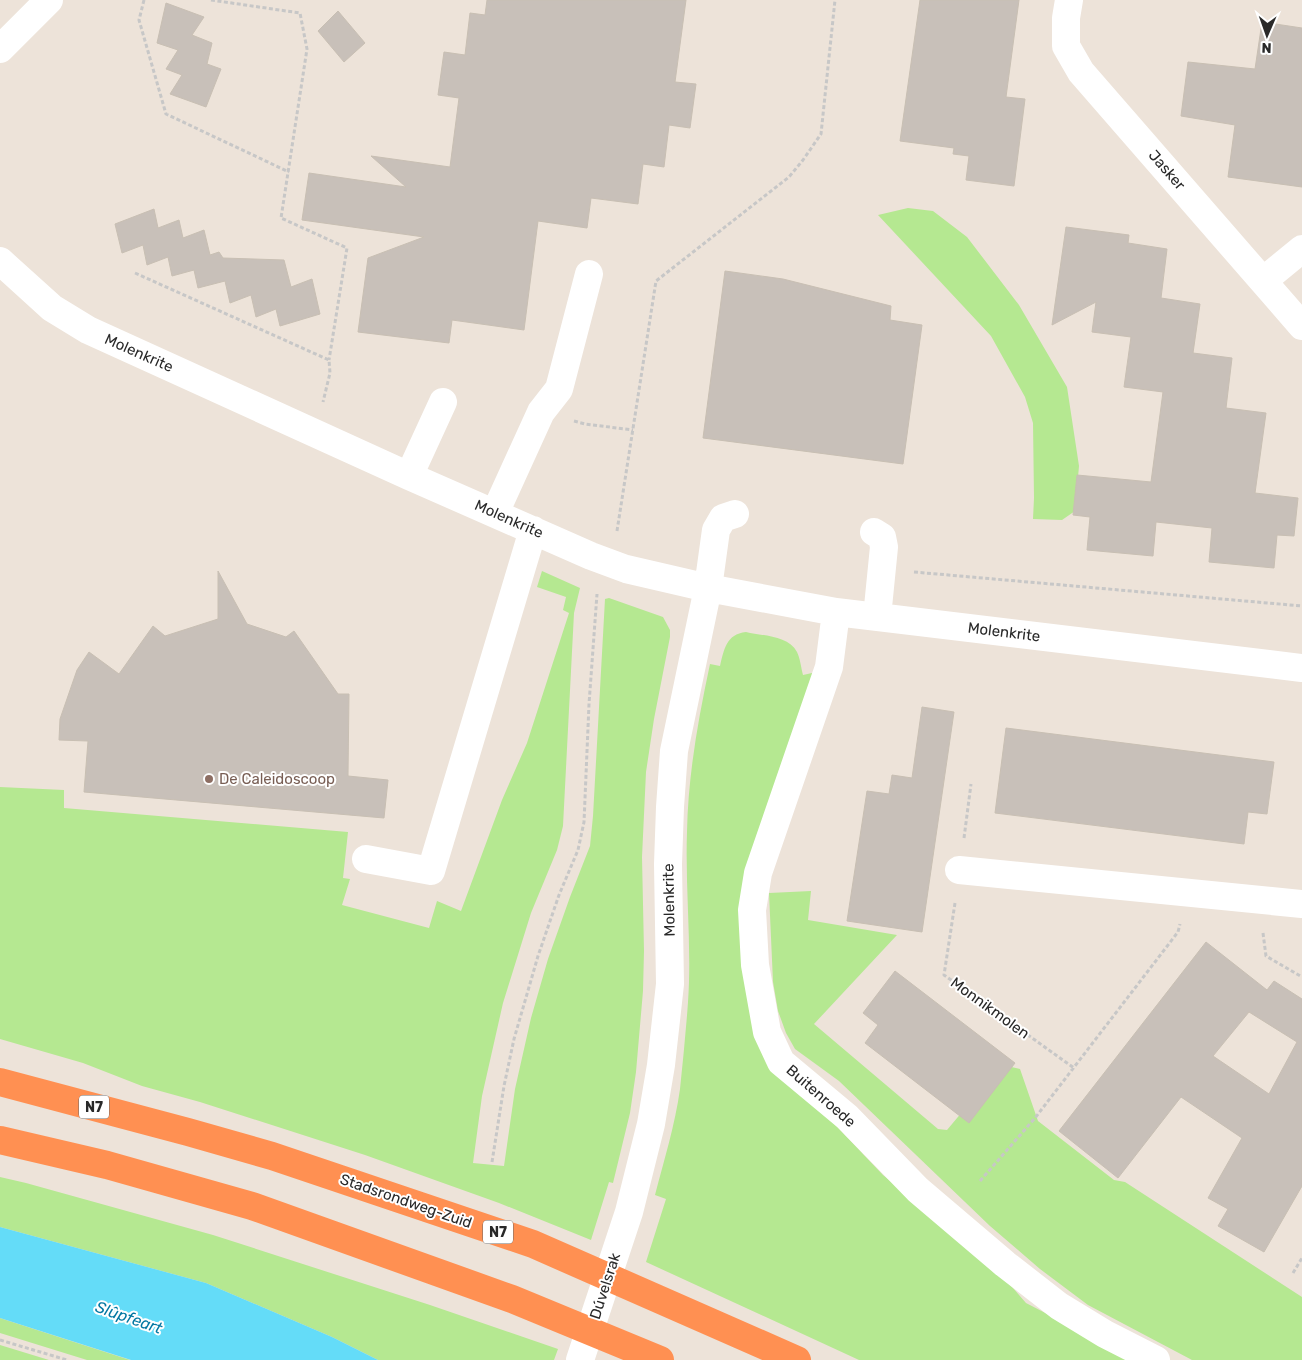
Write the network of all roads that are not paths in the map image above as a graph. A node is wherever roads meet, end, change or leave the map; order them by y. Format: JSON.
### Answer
{"nodes":[{"id":1,"x":48,"y":0,"type":"edge"},
{"id":2,"x":1069,"y":0,"type":"edge"},
{"id":3,"x":0,"y":49,"type":"edge"},
{"id":4,"x":1302,"y":249,"type":"edge"},
{"id":5,"x":1,"y":264,"type":"edge"},
{"id":6,"x":589,"y":274,"type":"dead end"},
{"id":7,"x":1263,"y":282,"type":"junction"},
{"id":8,"x":1302,"y":326,"type":"edge"},
{"id":9,"x":442,"y":402,"type":"dead end"},
{"id":10,"x":409,"y":476,"type":"junction"},
{"id":11,"x":496,"y":513,"type":"junction"},
{"id":12,"x":735,"y":514,"type":"dead end"},
{"id":13,"x":533,"y":530,"type":"junction"},
{"id":14,"x":874,"y":532,"type":"dead end"},
{"id":15,"x":708,"y":588,"type":"junction"},
{"id":16,"x":836,"y":612,"type":"junction"},
{"id":17,"x":877,"y":617,"type":"junction"},
{"id":18,"x":1302,"y":668,"type":"edge"},
{"id":19,"x":366,"y":858,"type":"dead end"},
{"id":20,"x":960,"y":870,"type":"road end"},
{"id":21,"x":1302,"y":904,"type":"edge"},
{"id":22,"x":0,"y":1082,"type":"edge"},
{"id":23,"x":0,"y":1140,"type":"edge"},
{"id":24,"x":629,"y":1212,"type":"joint"},
{"id":25,"x":580,"y":1360,"type":"edge"},
{"id":26,"x":660,"y":1360,"type":"edge"},
{"id":27,"x":797,"y":1360,"type":"edge"},
{"id":28,"x":1156,"y":1360,"type":"edge"}],
"edges":[{"from":1,"to":3,"type":"street"},
{"from":2,"to":7,"type":"street","name":"Jasker"},
{"from":4,"to":7,"type":"street"},
{"from":5,"to":10,"type":"street","name":"Molenkrite"},
{"from":6,"to":11,"type":"street"},
{"from":7,"to":8,"type":"street","name":"Jasker"},
{"from":9,"to":10,"type":"street"},
{"from":10,"to":11,"type":"street","name":"Molenkrite"},
{"from":11,"to":13,"type":"street","name":"Molenkrite"},
{"from":12,"to":15,"type":"street"},
{"from":13,"to":15,"type":"street","name":"Molenkrite"},
{"from":13,"to":19,"type":"street"},
{"from":14,"to":17,"type":"street"},
{"from":15,"to":16,"type":"street","name":"Molenkrite"},
{"from":15,"to":24,"type":"street","name":"Molenkrite"},
{"from":16,"to":17,"type":"street","name":"Molenkrite"},
{"from":16,"to":28,"type":"street","name":"Buitenroede"},
{"from":17,"to":18,"type":"street","name":"Molenkrite"},
{"from":20,"to":21,"type":"street"},
{"from":22,"to":27,"type":"highway","name":"Stadsrondweg-Zuid","number":"N7"},
{"from":23,"to":26,"type":"highway"},
{"from":24,"to":25,"type":"street","name":"Dúvelsrak"}]}
